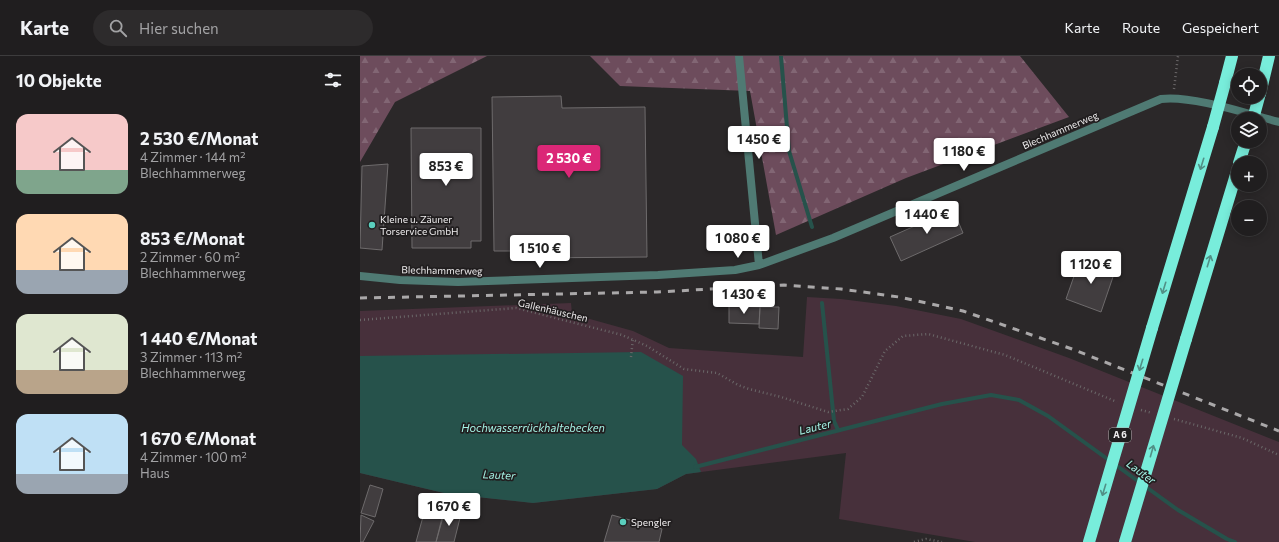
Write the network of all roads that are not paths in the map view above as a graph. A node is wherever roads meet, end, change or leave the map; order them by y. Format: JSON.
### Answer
{"nodes":[{"id":1,"x":738,"y":56,"type":"edge"},
{"id":2,"x":1232,"y":56,"type":"edge"},
{"id":3,"x":1268,"y":56,"type":"edge"},
{"id":4,"x":1265,"y":68,"type":"edge"},
{"id":5,"x":1279,"y":122,"type":"edge"},
{"id":6,"x":1231,"y":191,"type":"edge"},
{"id":7,"x":759,"y":265,"type":"junction"},
{"id":8,"x":360,"y":276,"type":"edge"},
{"id":9,"x":1088,"y":542,"type":"edge"},
{"id":10,"x":1125,"y":542,"type":"edge"}],
"edges":[{"from":1,"to":7,"type":"street"},
{"from":2,"to":9,"type":"highway","number":"A 6","one_way":true,"bridge":true},
{"from":3,"to":4,"type":"highway"},
{"from":5,"to":7,"type":"street","name":"Blechhammerweg"},
{"from":10,"to":6,"type":"highway","one_way":true,"bridge":true},
{"from":7,"to":8,"type":"street","name":"Blechhammerweg"}]}
